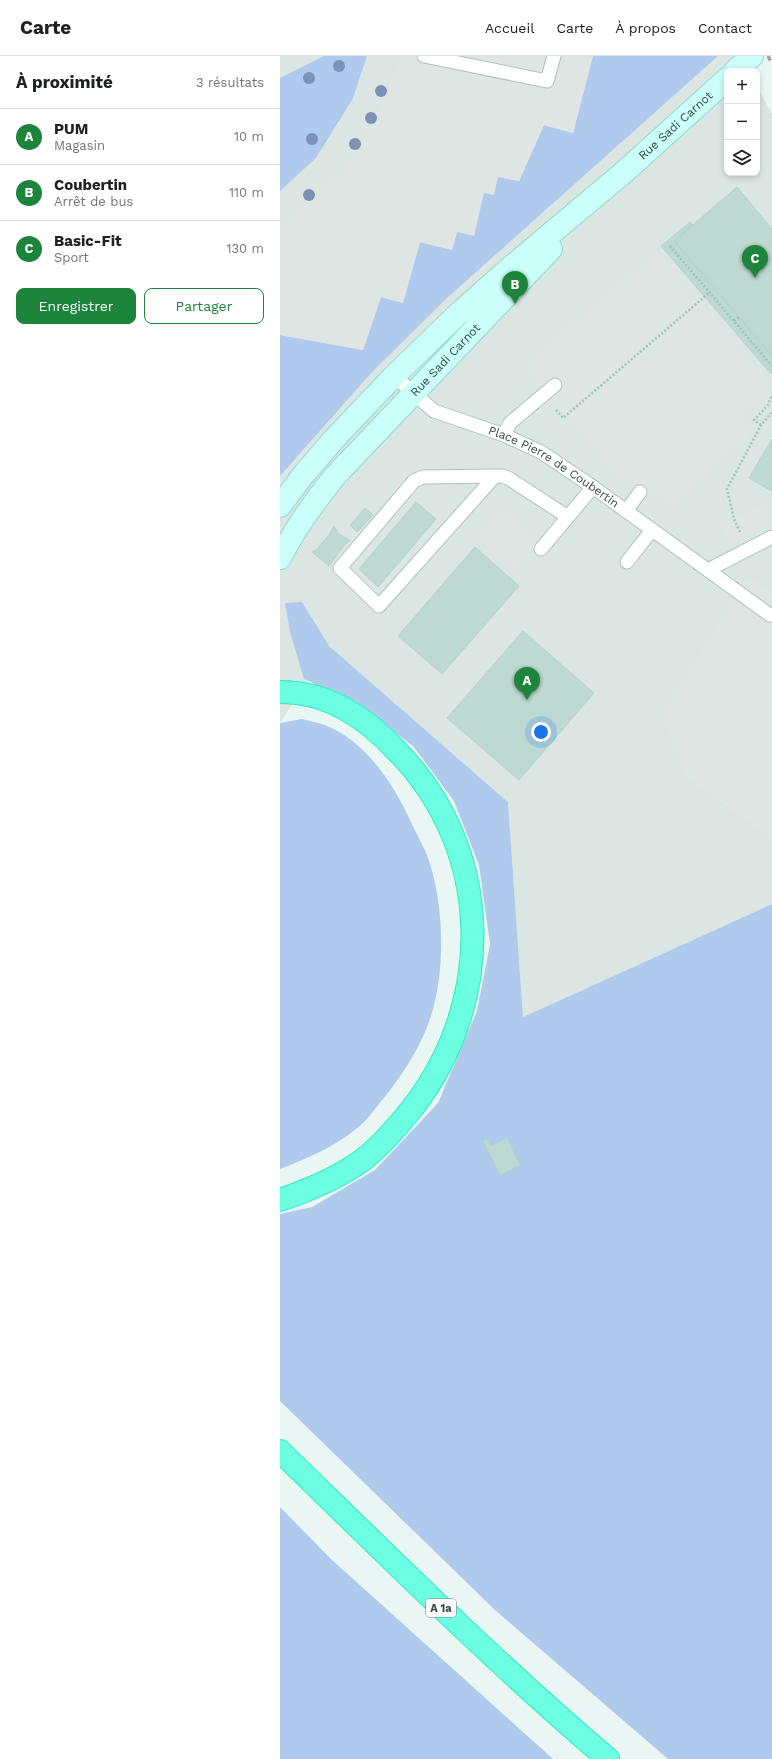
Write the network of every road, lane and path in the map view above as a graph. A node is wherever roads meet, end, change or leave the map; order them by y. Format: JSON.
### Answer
{"nodes":[{"id":1,"x":424,"y":56,"type":"edge"},
{"id":2,"x":554,"y":56,"type":"edge"},
{"id":3,"x":724,"y":81,"type":"edge"},
{"id":4,"x":623,"y":173,"type":"junction"},
{"id":5,"x":670,"y":246,"type":"dead end"},
{"id":6,"x":709,"y":293,"type":"junction"},
{"id":7,"x":739,"y":317,"type":"dead end"},
{"id":8,"x":734,"y":322,"type":"junction"},
{"id":9,"x":772,"y":366,"type":"edge"},
{"id":10,"x":394,"y":376,"type":"junction"},
{"id":11,"x":555,"y":385,"type":"dead end"},
{"id":12,"x":412,"y":393,"type":"junction"},
{"id":13,"x":772,"y":396,"type":"edge"},
{"id":14,"x":552,"y":406,"type":"dead end"},
{"id":15,"x":772,"y":412,"type":"edge"},
{"id":16,"x":761,"y":425,"type":"junction"},
{"id":17,"x":504,"y":435,"type":"junction"},
{"id":18,"x":495,"y":476,"type":"junction"},
{"id":19,"x":594,"y":488,"type":"junction"},
{"id":20,"x":640,"y":492,"type":"dead end"},
{"id":21,"x":280,"y":506,"type":"edge"},
{"id":22,"x":626,"y":511,"type":"junction"},
{"id":23,"x":568,"y":517,"type":"junction"},
{"id":24,"x":652,"y":530,"type":"junction"},
{"id":25,"x":772,"y":537,"type":"edge"},
{"id":26,"x":540,"y":549,"type":"dead end"},
{"id":27,"x":746,"y":550,"type":"junction"},
{"id":28,"x":280,"y":558,"type":"edge"},
{"id":29,"x":628,"y":562,"type":"dead end"},
{"id":30,"x":708,"y":570,"type":"junction"},
{"id":31,"x":770,"y":615,"type":"dead end"},
{"id":32,"x":280,"y":692,"type":"edge"},
{"id":33,"x":280,"y":1200,"type":"edge"},
{"id":34,"x":280,"y":1451,"type":"edge"},
{"id":35,"x":608,"y":1759,"type":"edge"}],
"edges":[{"from":1,"to":2,"type":"lane"},
{"from":3,"to":4,"type":"main road","name":"Rue Sadi Carnot"},
{"from":4,"to":10,"type":"main road","name":"Rue Sadi Carnot"},
{"from":4,"to":12,"type":"main road","name":"Rue Sadi Carnot"},
{"from":5,"to":6,"type":"path"},
{"from":6,"to":8,"type":"path"},
{"from":6,"to":14,"type":"path"},
{"from":7,"to":8,"type":"path"},
{"from":8,"to":9,"type":"path"},
{"from":10,"to":12,"type":"lane","name":"Place Pierre de Coubertin"},
{"from":10,"to":21,"type":"main road","name":"Rue Sadi Carnot"},
{"from":11,"to":17,"type":"lane"},
{"from":12,"to":17,"type":"lane","name":"Place Pierre de Coubertin"},
{"from":12,"to":28,"type":"main road","name":"Rue Sadi Carnot"},
{"from":13,"to":16,"type":"path"},
{"from":15,"to":16,"type":"path"},
{"from":16,"to":27,"type":"path"},
{"from":17,"to":19,"type":"lane","name":"Place Pierre de Coubertin"},
{"from":18,"to":18,"type":"lane"},
{"from":18,"to":23,"type":"lane"},
{"from":19,"to":22,"type":"lane","name":"Place Pierre de Coubertin"},
{"from":19,"to":23,"type":"lane"},
{"from":20,"to":22,"type":"lane"},
{"from":22,"to":24,"type":"lane","name":"Place Pierre de Coubertin"},
{"from":23,"to":26,"type":"lane"},
{"from":24,"to":29,"type":"lane"},
{"from":24,"to":30,"type":"lane","name":"Place Pierre de Coubertin"},
{"from":25,"to":27,"type":"lane"},
{"from":27,"to":30,"type":"lane"},
{"from":30,"to":31,"type":"lane","name":"Place Pierre de Coubertin"},
{"from":32,"to":33,"type":"highway"},
{"from":34,"to":35,"type":"highway","number":"A 1a"}]}
